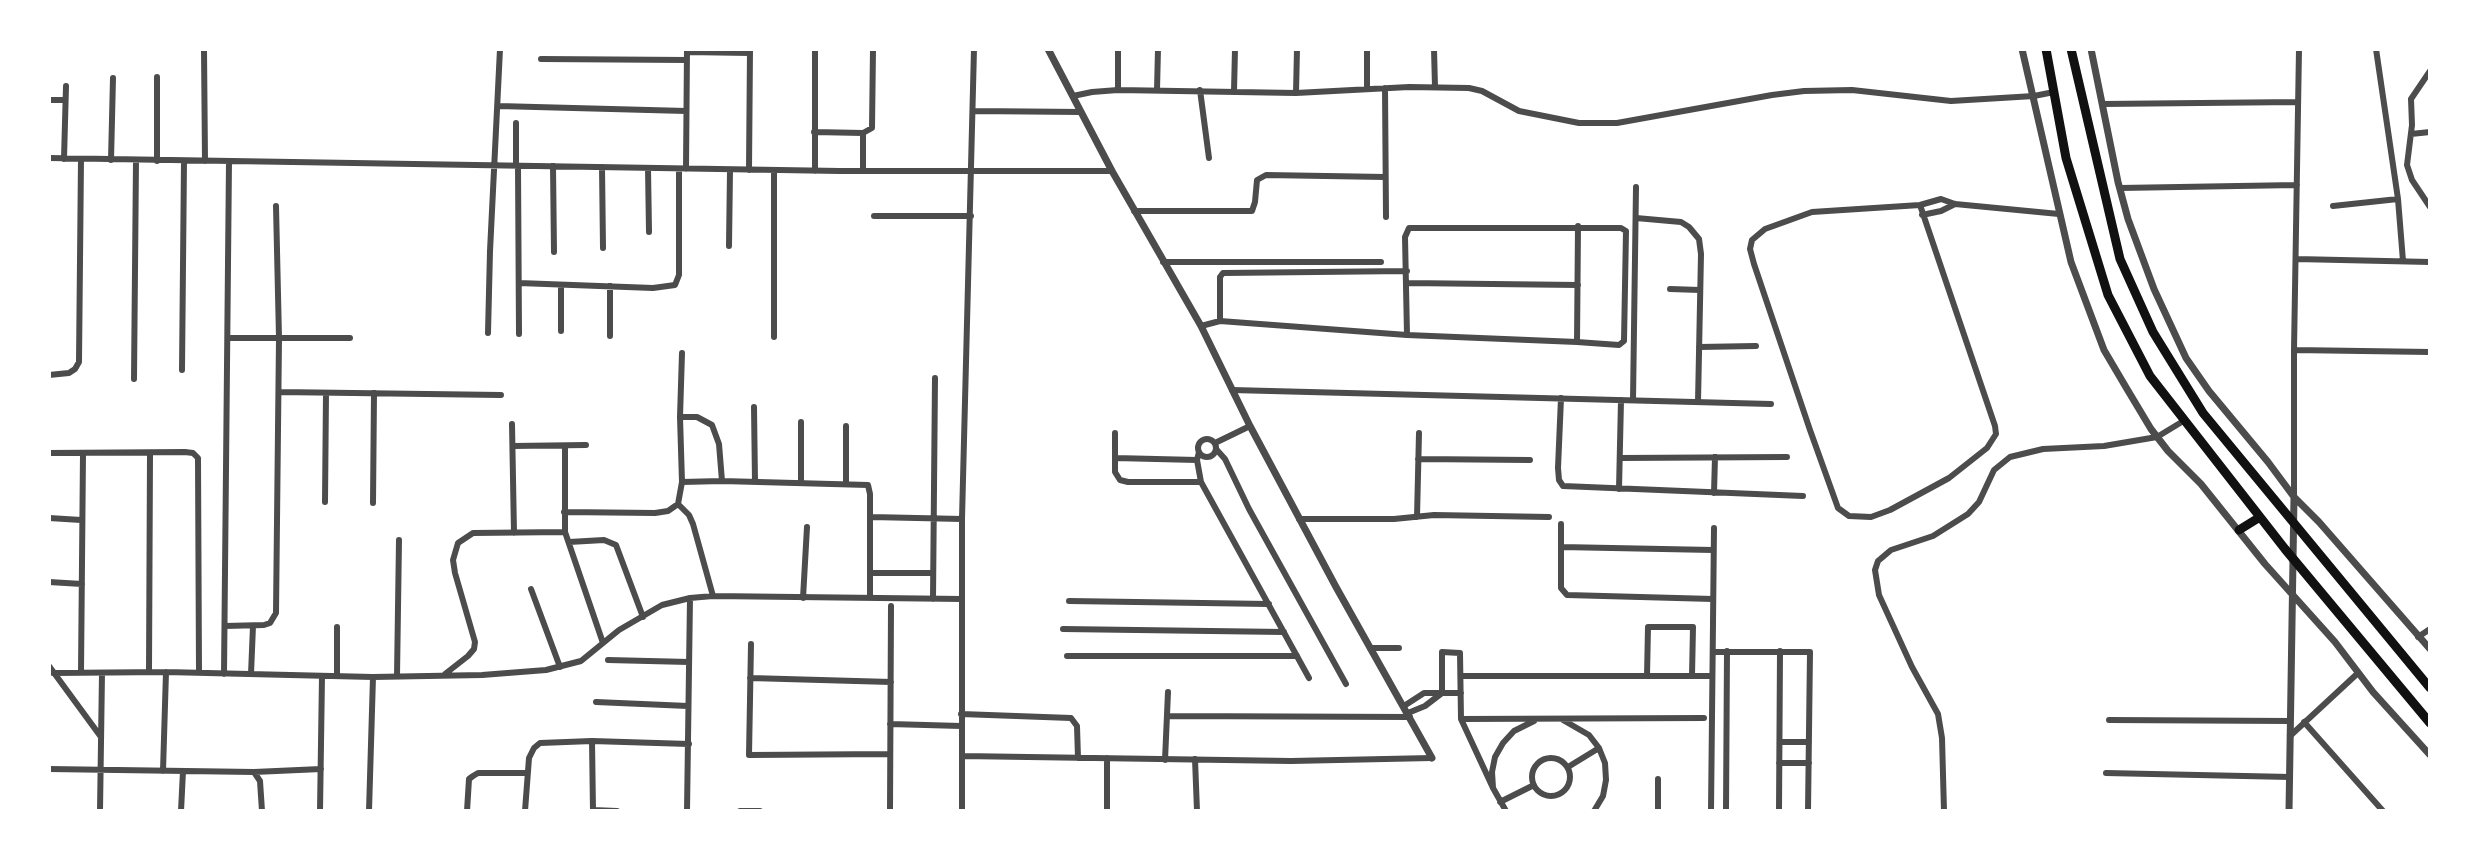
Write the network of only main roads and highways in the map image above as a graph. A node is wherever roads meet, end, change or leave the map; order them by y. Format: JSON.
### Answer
{"nodes":[{"id":1,"x":2046,"y":49,"type":"edge"},
{"id":2,"x":2071,"y":49,"type":"edge"},
{"id":3,"x":2260,"y":517,"type":"junction"},
{"id":4,"x":2239,"y":530,"type":"road end"},
{"id":5,"x":2430,"y":688,"type":"edge"},
{"id":6,"x":2430,"y":723,"type":"edge"}],
"edges":[{"from":1,"to":3,"type":"main road"},
{"from":2,"to":5,"type":"main road"},
{"from":3,"to":4,"type":"main road"},
{"from":3,"to":6,"type":"main road"}]}
